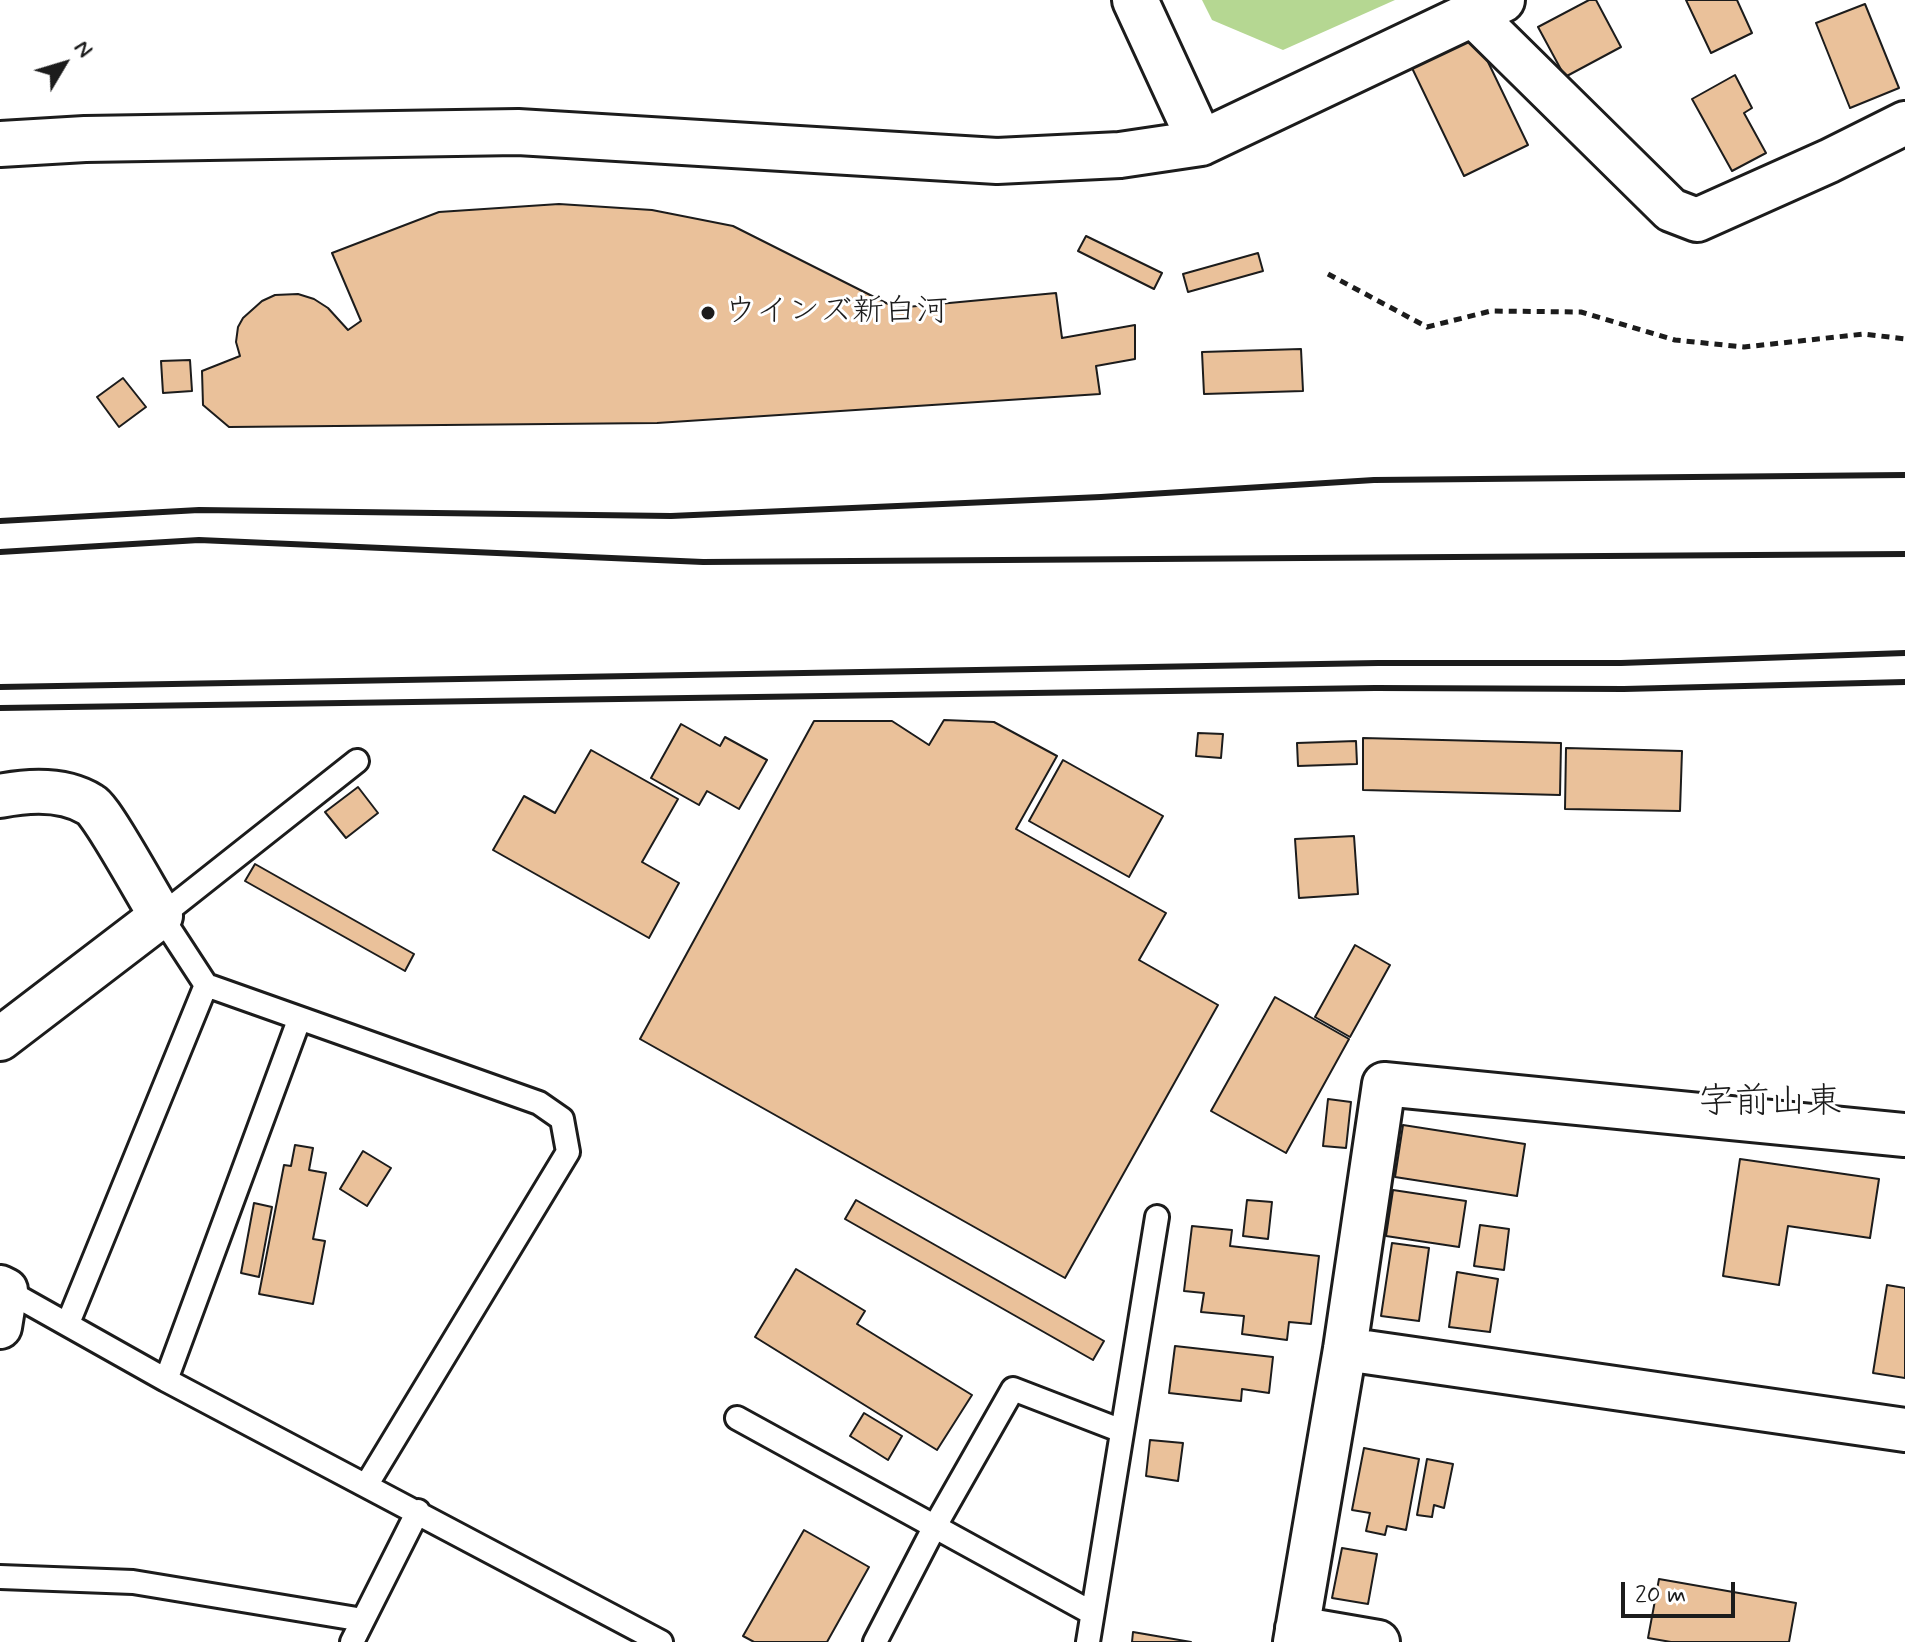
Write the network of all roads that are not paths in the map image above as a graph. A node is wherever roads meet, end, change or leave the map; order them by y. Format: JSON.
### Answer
{"nodes":[{"id":1,"x":1135,"y":0,"type":"edge"},
{"id":2,"x":1487,"y":7,"type":"edge"},
{"id":3,"x":1905,"y":123,"type":"edge"},
{"id":4,"x":1201,"y":143,"type":"junction"},
{"id":5,"x":0,"y":144,"type":"edge"},
{"id":6,"x":357,"y":761,"type":"dead end"},
{"id":7,"x":0,"y":796,"type":"edge"},
{"id":8,"x":161,"y":916,"type":"junction"},
{"id":9,"x":206,"y":985,"type":"junction"},
{"id":10,"x":299,"y":1020,"type":"junction"},
{"id":11,"x":0,"y":1039,"type":"edge"},
{"id":12,"x":1905,"y":1135,"type":"edge"},
{"id":13,"x":1157,"y":1217,"type":"dead end"},
{"id":14,"x":2,"y":1301,"type":"edge"},
{"id":15,"x":68,"y":1323,"type":"junction"},
{"id":16,"x":1345,"y":1349,"type":"junction"},
{"id":17,"x":166,"y":1380,"type":"junction"},
{"id":18,"x":737,"y":1418,"type":"dead end"},
{"id":19,"x":1905,"y":1430,"type":"edge"},
{"id":20,"x":1122,"y":1431,"type":"junction"},
{"id":21,"x":367,"y":1484,"type":"junction"},
{"id":22,"x":418,"y":1511,"type":"junction"},
{"id":23,"x":935,"y":1526,"type":"junction"},
{"id":24,"x":0,"y":1577,"type":"edge"},
{"id":25,"x":1092,"y":1613,"type":"junction"},
{"id":26,"x":363,"y":1620,"type":"junction"},
{"id":27,"x":1296,"y":1635,"type":"edge"},
{"id":28,"x":352,"y":1642,"type":"edge"},
{"id":29,"x":661,"y":1642,"type":"edge"},
{"id":30,"x":875,"y":1642,"type":"edge"},
{"id":31,"x":1088,"y":1642,"type":"edge"},
{"id":32,"x":1378,"y":1642,"type":"edge"}],
"edges":[{"from":1,"to":4,"type":"street"},
{"from":2,"to":3,"type":"street"},
{"from":2,"to":4,"type":"street"},
{"from":4,"to":5,"type":"street"},
{"from":6,"to":8,"type":"lane"},
{"from":7,"to":8,"type":"street"},
{"from":8,"to":9,"type":"lane"},
{"from":8,"to":11,"type":"street"},
{"from":9,"to":10,"type":"lane"},
{"from":9,"to":15,"type":"lane"},
{"from":10,"to":17,"type":"lane"},
{"from":10,"to":21,"type":"lane"},
{"from":12,"to":16,"type":"street"},
{"from":13,"to":20,"type":"lane"},
{"from":14,"to":15,"type":"lane"},
{"from":15,"to":17,"type":"lane"},
{"from":16,"to":19,"type":"street"},
{"from":16,"to":27,"type":"street"},
{"from":17,"to":21,"type":"lane"},
{"from":18,"to":23,"type":"lane"},
{"from":20,"to":23,"type":"lane"},
{"from":20,"to":25,"type":"lane"},
{"from":21,"to":22,"type":"lane"},
{"from":22,"to":26,"type":"lane"},
{"from":22,"to":29,"type":"lane"},
{"from":23,"to":25,"type":"lane"},
{"from":23,"to":30,"type":"lane"},
{"from":24,"to":26,"type":"lane"},
{"from":25,"to":31,"type":"lane"},
{"from":26,"to":28,"type":"lane"},
{"from":27,"to":32,"type":"street"}]}
